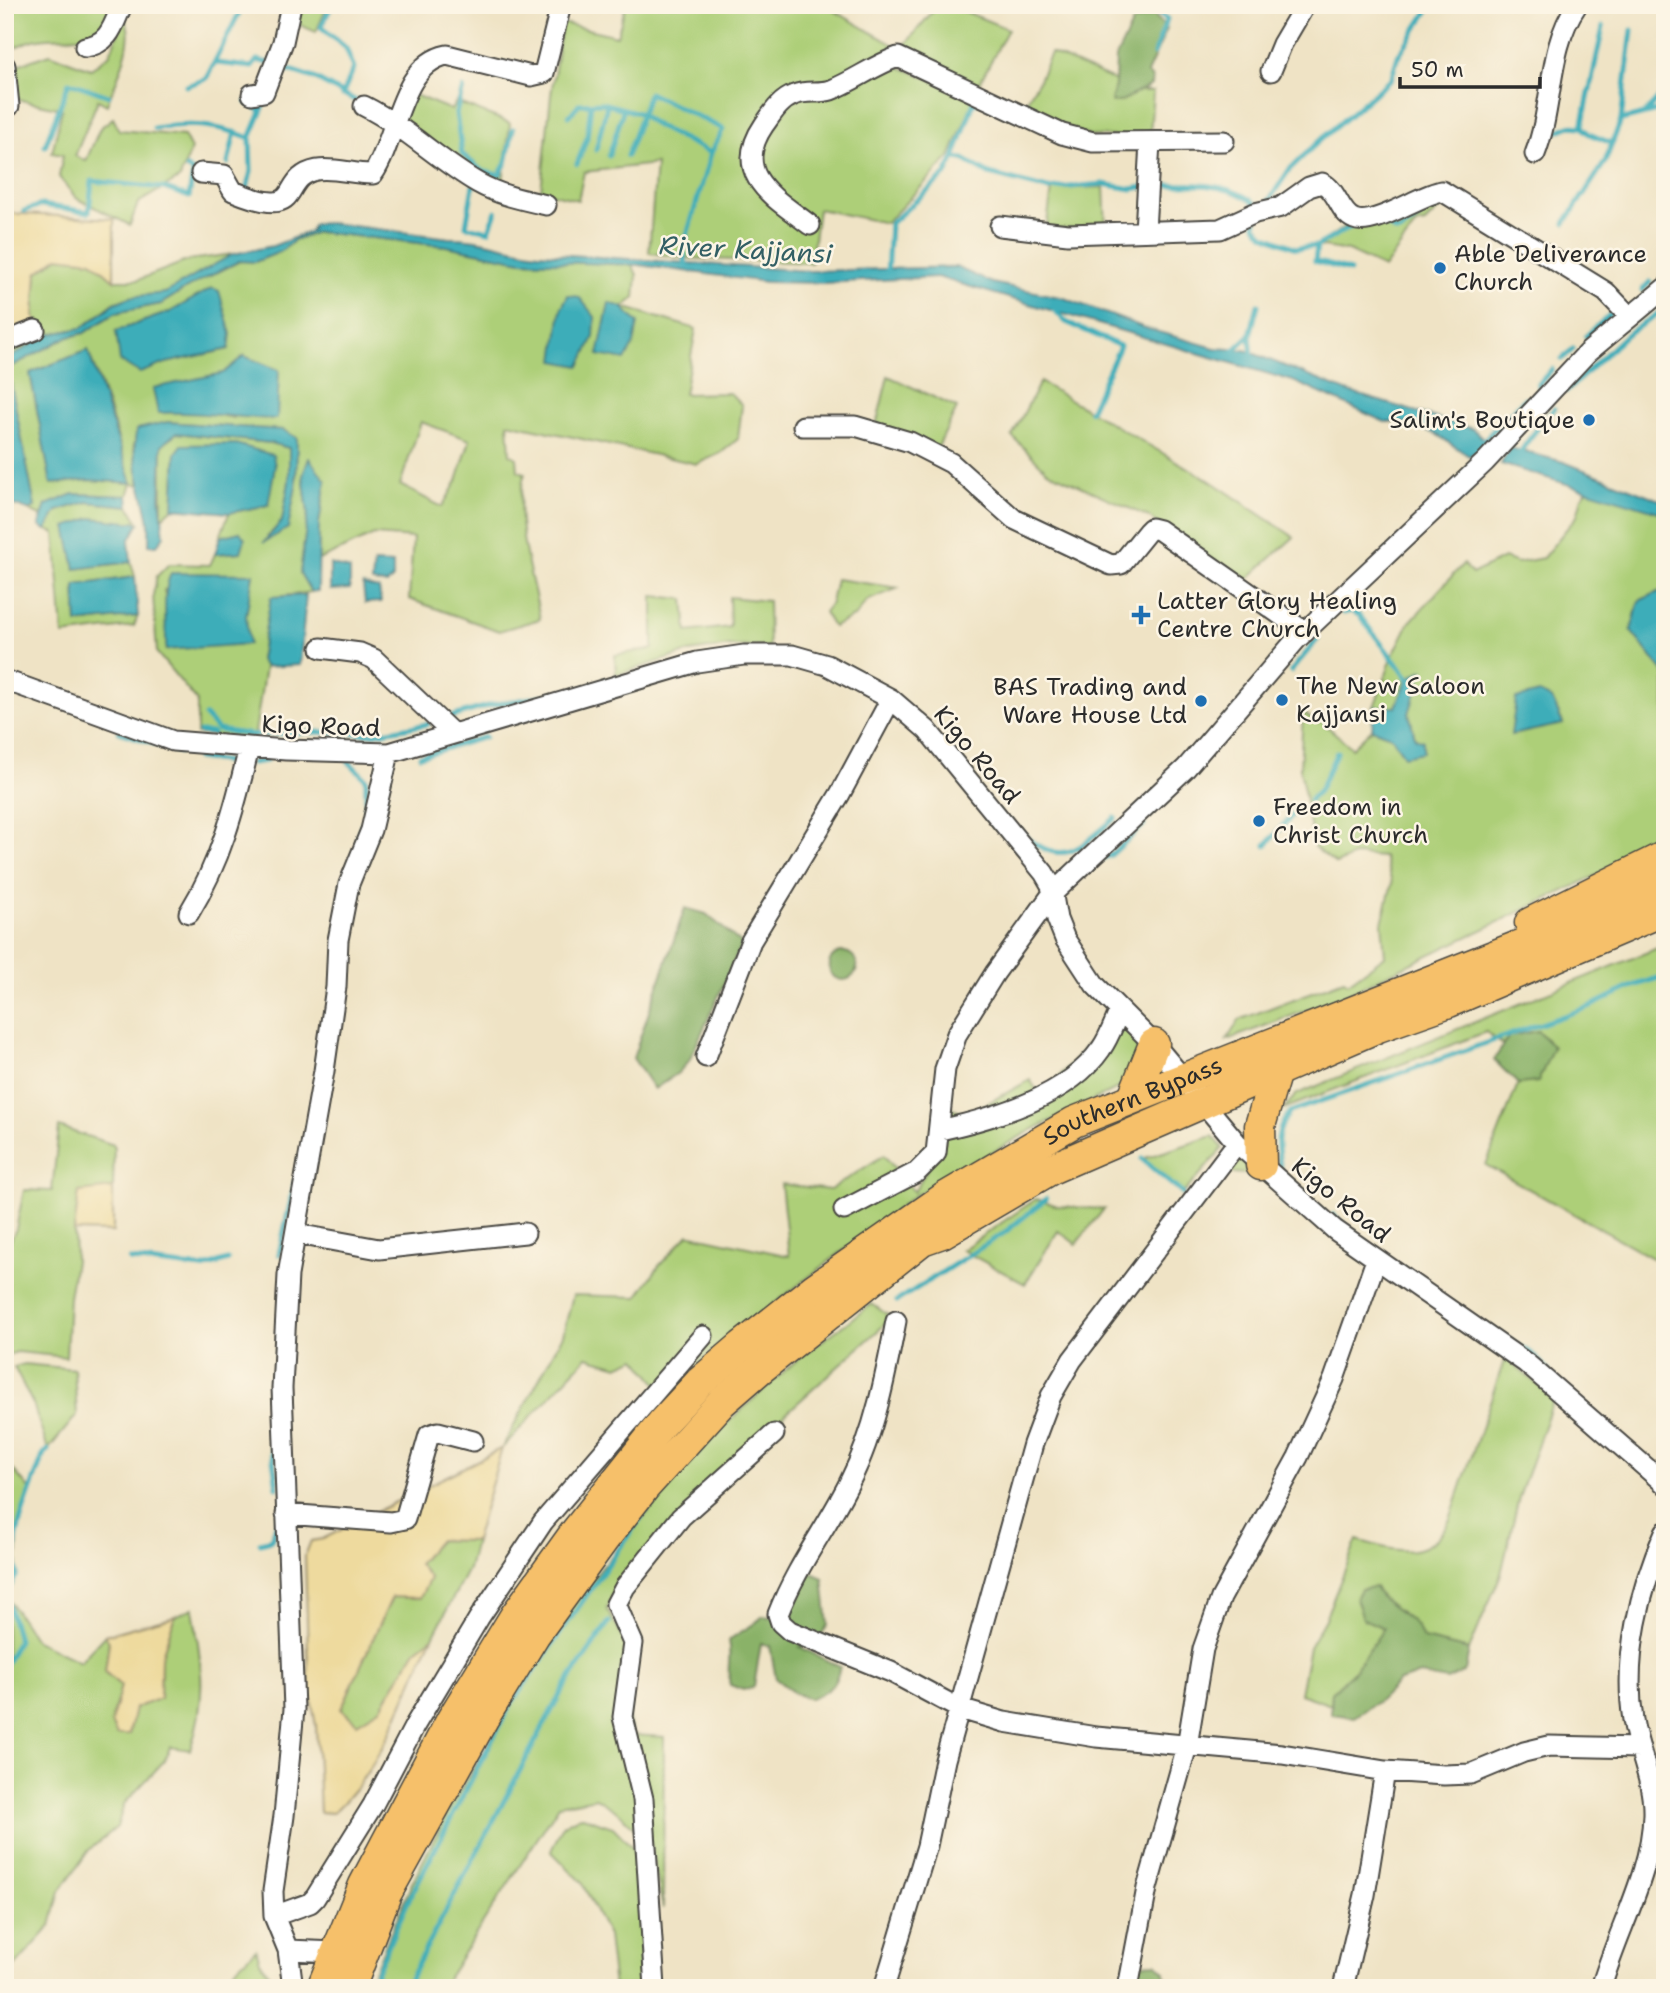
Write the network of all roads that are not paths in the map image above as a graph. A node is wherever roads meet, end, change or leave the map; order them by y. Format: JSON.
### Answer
{"nodes":[{"id":1,"x":122,"y":5,"type":"edge"},
{"id":2,"x":291,"y":5,"type":"edge"},
{"id":3,"x":561,"y":5,"type":"edge"},
{"id":4,"x":1305,"y":5,"type":"edge"},
{"id":5,"x":1577,"y":5,"type":"edge"},
{"id":6,"x":85,"y":47,"type":"dead end"},
{"id":7,"x":5,"y":66,"type":"edge"},
{"id":8,"x":1271,"y":71,"type":"dead end"},
{"id":9,"x":251,"y":94,"type":"dead end"},
{"id":10,"x":9,"y":106,"type":"dead end"},
{"id":11,"x":364,"y":106,"type":"dead end"},
{"id":12,"x":395,"y":122,"type":"junction"},
{"id":13,"x":1224,"y":141,"type":"dead end"},
{"id":14,"x":1150,"y":142,"type":"junction"},
{"id":15,"x":1535,"y":154,"type":"dead end"},
{"id":16,"x":201,"y":173,"type":"dead end"},
{"id":17,"x":546,"y":205,"type":"dead end"},
{"id":18,"x":810,"y":225,"type":"dead end"},
{"id":19,"x":1000,"y":226,"type":"dead end"},
{"id":20,"x":1145,"y":231,"type":"junction"},
{"id":21,"x":1665,"y":288,"type":"edge"},
{"id":22,"x":1630,"y":317,"type":"junction"},
{"id":23,"x":35,"y":330,"type":"dead end"},
{"id":24,"x":5,"y":342,"type":"edge"},
{"id":25,"x":803,"y":426,"type":"dead end"},
{"id":26,"x":1305,"y":632,"type":"junction"},
{"id":27,"x":321,"y":648,"type":"dead end"},
{"id":28,"x":5,"y":680,"type":"edge"},
{"id":29,"x":891,"y":699,"type":"junction"},
{"id":30,"x":452,"y":733,"type":"junction"},
{"id":31,"x":249,"y":748,"type":"junction"},
{"id":32,"x":389,"y":753,"type":"junction"},
{"id":33,"x":1665,"y":856,"type":"edge"},
{"id":34,"x":1665,"y":888,"type":"edge"},
{"id":35,"x":1053,"y":893,"type":"junction"},
{"id":36,"x":1665,"y":910,"type":"edge"},
{"id":37,"x":189,"y":913,"type":"dead end"},
{"id":38,"x":1665,"y":932,"type":"edge"},
{"id":39,"x":1448,"y":989,"type":"junction"},
{"id":40,"x":1120,"y":1010,"type":"junction"},
{"id":41,"x":1154,"y":1044,"type":"junction"},
{"id":42,"x":706,"y":1057,"type":"dead end"},
{"id":43,"x":1276,"y":1071,"type":"junction"},
{"id":44,"x":1183,"y":1076,"type":"junction"},
{"id":45,"x":1133,"y":1097,"type":"junction"},
{"id":46,"x":1203,"y":1102,"type":"junction"},
{"id":47,"x":940,"y":1130,"type":"junction"},
{"id":48,"x":1237,"y":1143,"type":"junction"},
{"id":49,"x":1261,"y":1165,"type":"junction"},
{"id":50,"x":845,"y":1210,"type":"dead end"},
{"id":51,"x":525,"y":1233,"type":"dead end"},
{"id":52,"x":297,"y":1234,"type":"junction"},
{"id":53,"x":1376,"y":1260,"type":"junction"},
{"id":54,"x":896,"y":1321,"type":"dead end"},
{"id":55,"x":703,"y":1336,"type":"dead end"},
{"id":56,"x":673,"y":1433,"type":"junction"},
{"id":57,"x":774,"y":1434,"type":"dead end"},
{"id":58,"x":473,"y":1441,"type":"dead end"},
{"id":59,"x":1665,"y":1484,"type":"edge"},
{"id":60,"x":286,"y":1514,"type":"junction"},
{"id":61,"x":1665,"y":1532,"type":"edge"},
{"id":62,"x":960,"y":1709,"type":"junction"},
{"id":63,"x":1187,"y":1746,"type":"junction"},
{"id":64,"x":1640,"y":1748,"type":"junction"},
{"id":65,"x":1385,"y":1772,"type":"junction"},
{"id":66,"x":274,"y":1916,"type":"junction"},
{"id":67,"x":288,"y":1950,"type":"junction"},
{"id":68,"x":337,"y":1952,"type":"junction"},
{"id":69,"x":293,"y":1988,"type":"edge"},
{"id":70,"x":322,"y":1988,"type":"edge"},
{"id":71,"x":350,"y":1988,"type":"edge"},
{"id":72,"x":655,"y":1988,"type":"edge"},
{"id":73,"x":884,"y":1988,"type":"edge"},
{"id":74,"x":1128,"y":1988,"type":"edge"},
{"id":75,"x":1343,"y":1988,"type":"edge"},
{"id":76,"x":1601,"y":1988,"type":"edge"}],
"edges":[{"from":1,"to":6,"type":"street"},
{"from":2,"to":9,"type":"street"},
{"from":3,"to":12,"type":"street"},
{"from":4,"to":8,"type":"street"},
{"from":5,"to":15,"type":"street"},
{"from":7,"to":10,"type":"street"},
{"from":11,"to":12,"type":"street"},
{"from":12,"to":16,"type":"street"},
{"from":12,"to":17,"type":"street"},
{"from":13,"to":14,"type":"street"},
{"from":14,"to":18,"type":"street"},
{"from":14,"to":20,"type":"street"},
{"from":19,"to":20,"type":"street"},
{"from":20,"to":22,"type":"street"},
{"from":21,"to":22,"type":"street"},
{"from":22,"to":26,"type":"street"},
{"from":23,"to":24,"type":"street"},
{"from":25,"to":26,"type":"street"},
{"from":26,"to":35,"type":"street"},
{"from":27,"to":30,"type":"street"},
{"from":28,"to":31,"type":"street","name":"Kigo Road"},
{"from":29,"to":30,"type":"street","name":"Kigo Road"},
{"from":29,"to":35,"type":"street","name":"Kigo Road"},
{"from":29,"to":42,"type":"street"},
{"from":30,"to":32,"type":"street","name":"Kigo Road"},
{"from":31,"to":32,"type":"street","name":"Kigo Road"},
{"from":31,"to":37,"type":"street"},
{"from":32,"to":52,"type":"street"},
{"from":33,"to":39,"type":"highway"},
{"from":34,"to":39,"type":"highway","name":"Southern Bypass"},
{"from":35,"to":40,"type":"street","name":"Kigo Road"},
{"from":35,"to":47,"type":"street"},
{"from":36,"to":39,"type":"highway","name":"Southern Bypass"},
{"from":38,"to":39,"type":"highway"},
{"from":39,"to":43,"type":"highway","name":"Southern Bypass"},
{"from":39,"to":44,"type":"highway","name":"Southern Bypass"},
{"from":40,"to":41,"type":"street","name":"Kigo Road"},
{"from":40,"to":47,"type":"street"},
{"from":41,"to":44,"type":"street","name":"Kigo Road"},
{"from":41,"to":45,"type":"highway"},
{"from":43,"to":46,"type":"highway","name":"Southern Bypass"},
{"from":43,"to":49,"type":"highway"},
{"from":44,"to":45,"type":"highway","name":"Southern Bypass"},
{"from":44,"to":46,"type":"street","name":"Kigo Road"},
{"from":45,"to":56,"type":"highway","name":"Southern Bypass"},
{"from":46,"to":48,"type":"street","name":"Kigo Road"},
{"from":46,"to":56,"type":"highway","name":"Southern Bypass"},
{"from":47,"to":50,"type":"street"},
{"from":48,"to":49,"type":"street","name":"Kigo Road"},
{"from":48,"to":62,"type":"street"},
{"from":49,"to":53,"type":"street","name":"Kigo Road"},
{"from":51,"to":52,"type":"street"},
{"from":52,"to":60,"type":"street"},
{"from":53,"to":59,"type":"street","name":"Kigo Road"},
{"from":53,"to":63,"type":"street"},
{"from":54,"to":62,"type":"street"},
{"from":55,"to":66,"type":"street"},
{"from":56,"to":68,"type":"highway"},
{"from":56,"to":71,"type":"highway"},
{"from":57,"to":72,"type":"street"},
{"from":58,"to":60,"type":"street"},
{"from":60,"to":66,"type":"street"},
{"from":61,"to":64,"type":"street"},
{"from":62,"to":63,"type":"street"},
{"from":62,"to":73,"type":"street"},
{"from":63,"to":65,"type":"street"},
{"from":63,"to":74,"type":"street"},
{"from":64,"to":65,"type":"street"},
{"from":64,"to":76,"type":"street"},
{"from":65,"to":75,"type":"street"},
{"from":66,"to":67,"type":"street"},
{"from":67,"to":68,"type":"street"},
{"from":67,"to":69,"type":"street"},
{"from":68,"to":70,"type":"highway"}]}
